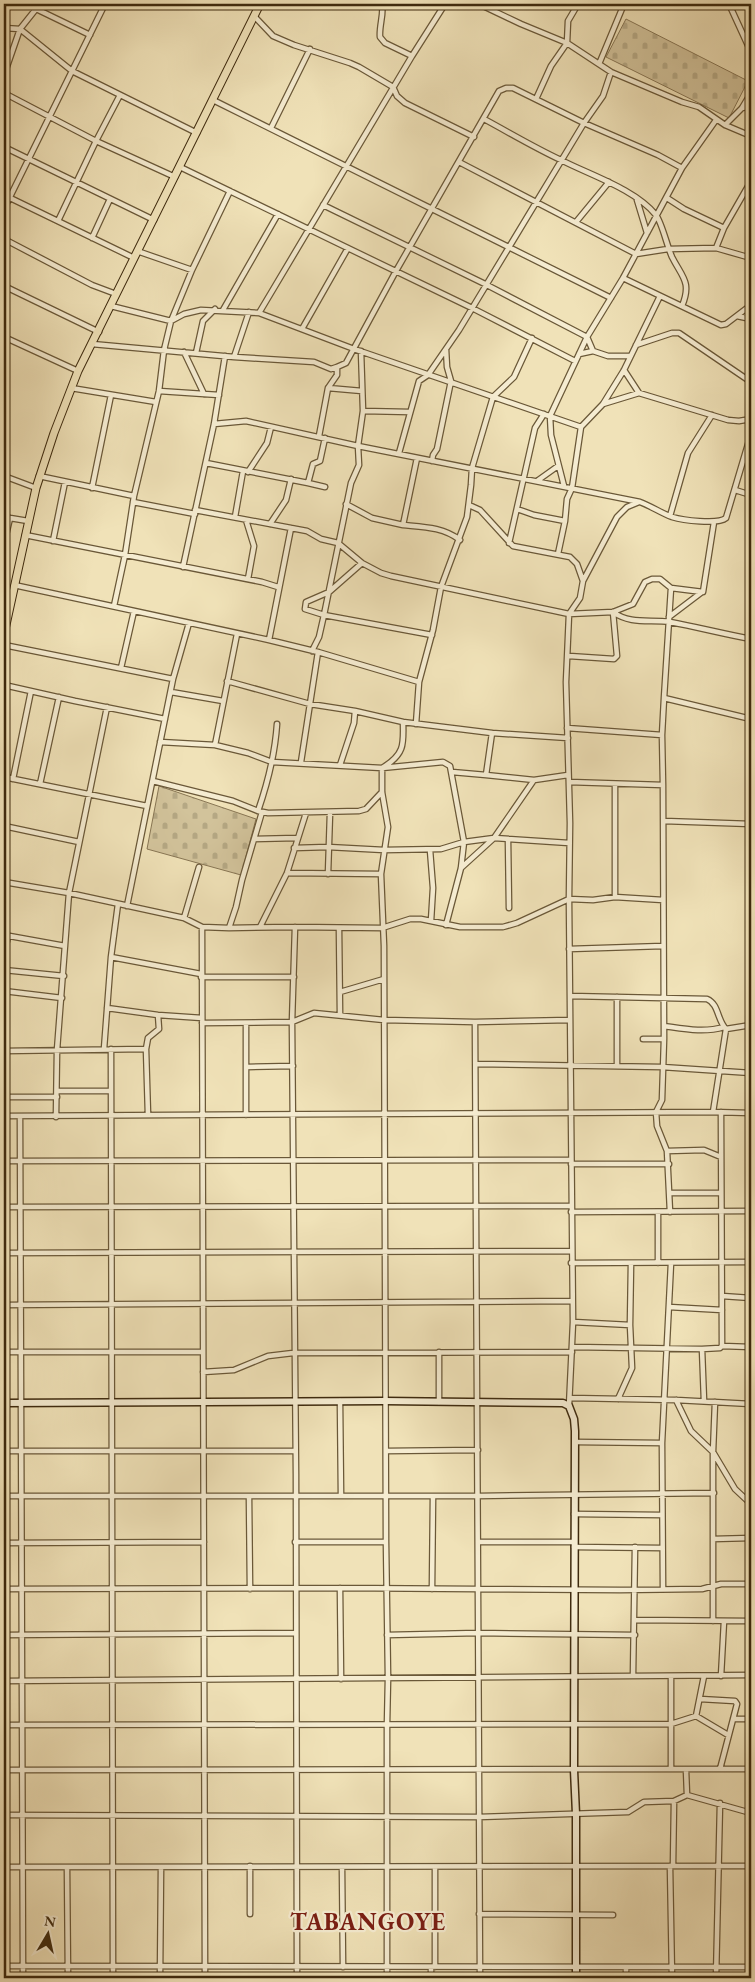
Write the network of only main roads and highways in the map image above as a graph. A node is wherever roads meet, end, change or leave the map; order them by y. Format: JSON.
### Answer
{"nodes":[{"id":1,"x":260,"y":4,"type":"edge"},
{"id":2,"x":4,"y":634,"type":"edge"}],
"edges":[{"from":1,"to":2,"type":"main road"}]}
